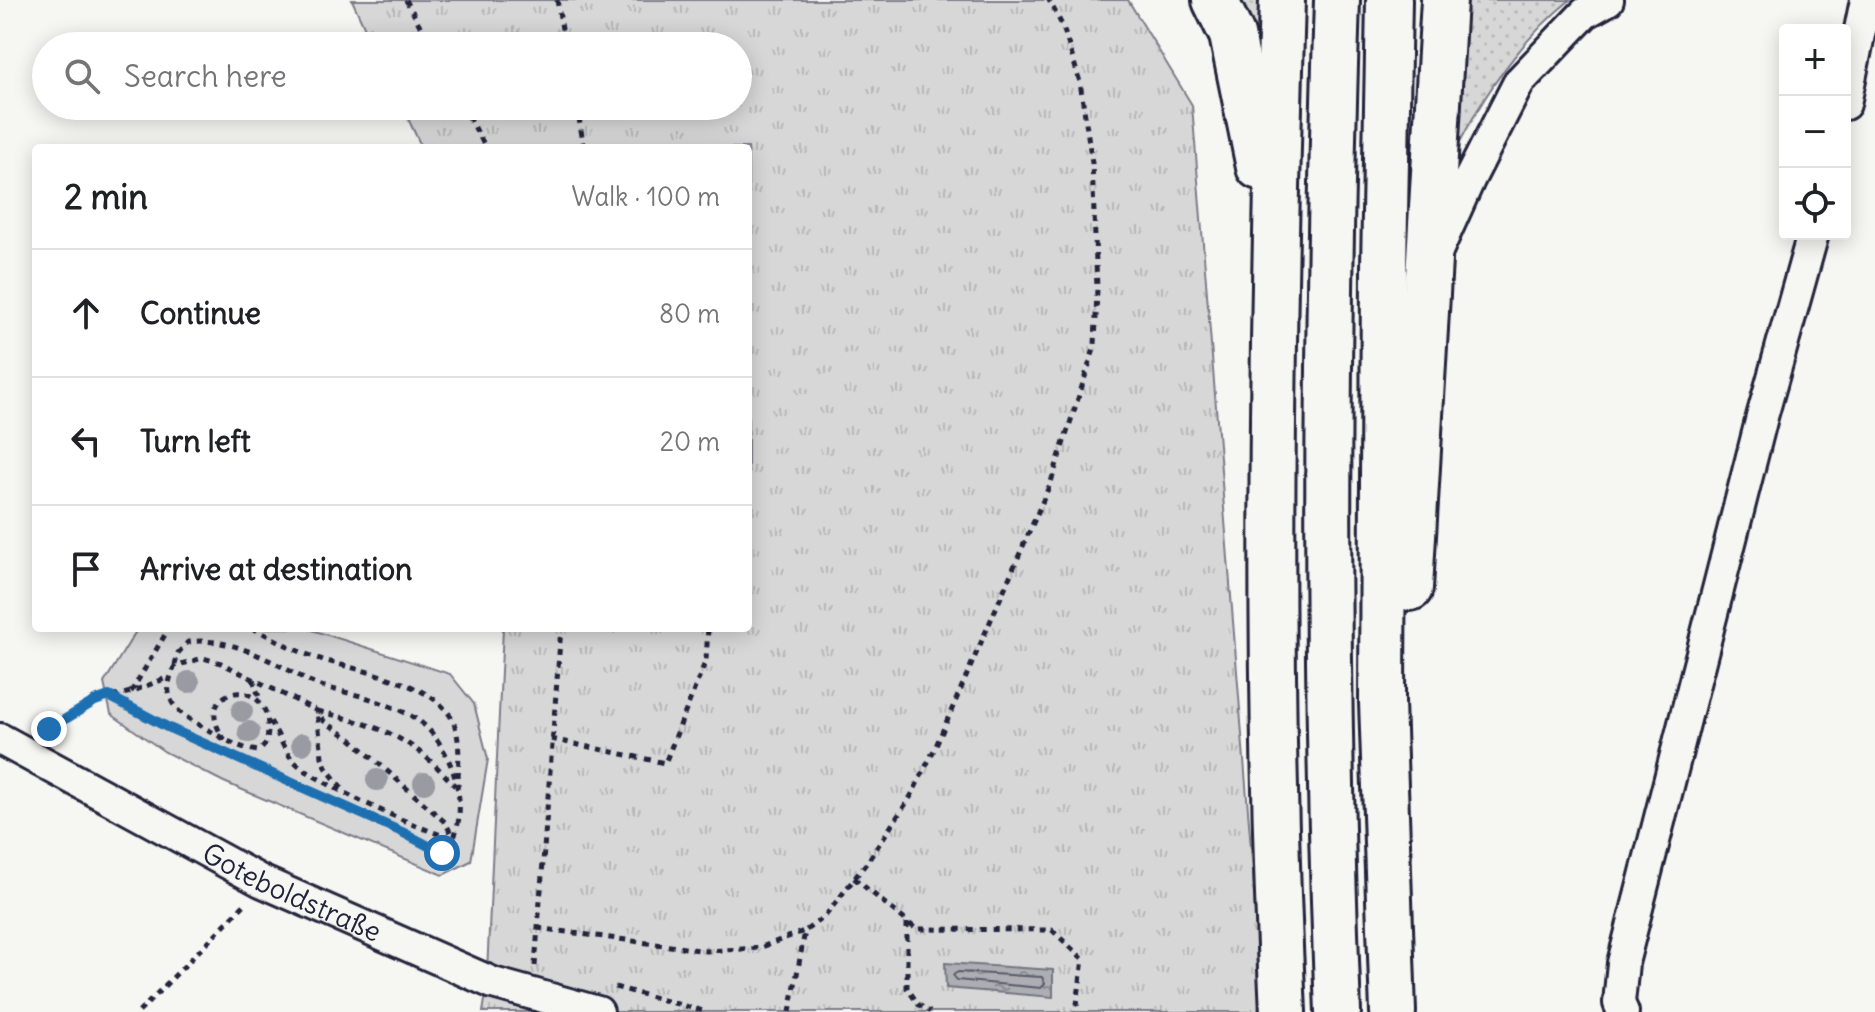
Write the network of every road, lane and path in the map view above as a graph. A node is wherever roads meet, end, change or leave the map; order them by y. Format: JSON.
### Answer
{"nodes":[{"id":1,"x":406,"y":0,"type":"edge"},
{"id":2,"x":557,"y":0,"type":"edge"},
{"id":3,"x":1049,"y":0,"type":"edge"},
{"id":4,"x":1215,"y":0,"type":"edge"},
{"id":5,"x":1282,"y":0,"type":"edge"},
{"id":6,"x":1337,"y":0,"type":"edge"},
{"id":7,"x":1389,"y":0,"type":"edge"},
{"id":8,"x":1444,"y":0,"type":"edge"},
{"id":9,"x":1608,"y":0,"type":"edge"},
{"id":10,"x":1866,"y":0,"type":"edge"},
{"id":11,"x":423,"y":32,"type":"edge"},
{"id":12,"x":563,"y":32,"type":"edge"},
{"id":13,"x":1847,"y":96,"type":"edge"},
{"id":14,"x":471,"y":120,"type":"edge"},
{"id":15,"x":579,"y":120,"type":"edge"},
{"id":16,"x":484,"y":144,"type":"edge"},
{"id":17,"x":583,"y":144,"type":"edge"},
{"id":18,"x":1811,"y":240,"type":"edge"},
{"id":19,"x":1275,"y":252,"type":"junction"},
{"id":20,"x":1430,"y":268,"type":"junction"},
{"id":21,"x":167,"y":632,"type":"edge"},
{"id":22,"x":260,"y":632,"type":"edge"},
{"id":23,"x":561,"y":632,"type":"edge"},
{"id":24,"x":708,"y":632,"type":"edge"},
{"id":25,"x":175,"y":666,"type":"junction"},
{"id":26,"x":169,"y":677,"type":"junction"},
{"id":27,"x":253,"y":678,"type":"junction"},
{"id":28,"x":131,"y":692,"type":"junction"},
{"id":29,"x":109,"y":696,"type":"junction"},
{"id":30,"x":260,"y":701,"type":"junction"},
{"id":31,"x":1382,"y":702,"type":"junction"},
{"id":32,"x":317,"y":711,"type":"junction"},
{"id":33,"x":268,"y":717,"type":"junction"},
{"id":34,"x":49,"y":729,"type":"junction"},
{"id":35,"x":62,"y":737,"type":"dead end"},
{"id":36,"x":0,"y":739,"type":"edge"},
{"id":37,"x":551,"y":739,"type":"junction"},
{"id":38,"x":225,"y":740,"type":"junction"},
{"id":39,"x":27,"y":753,"type":"junction"},
{"id":40,"x":458,"y":789,"type":"junction"},
{"id":41,"x":343,"y":790,"type":"junction"},
{"id":42,"x":454,"y":839,"type":"junction"},
{"id":43,"x":854,"y":878,"type":"junction"},
{"id":44,"x":261,"y":881,"type":"junction"},
{"id":45,"x":907,"y":922,"type":"junction"},
{"id":46,"x":805,"y":931,"type":"junction"},
{"id":47,"x":522,"y":961,"type":"dead end"},
{"id":48,"x":539,"y":992,"type":"edge"},
{"id":49,"x":602,"y":999,"type":"edge"},
{"id":50,"x":139,"y":1012,"type":"edge"},
{"id":51,"x":707,"y":1012,"type":"edge"},
{"id":52,"x":790,"y":1012,"type":"edge"},
{"id":53,"x":930,"y":1012,"type":"edge"},
{"id":54,"x":1076,"y":1012,"type":"edge"},
{"id":55,"x":1283,"y":1012,"type":"edge"},
{"id":56,"x":1338,"y":1012,"type":"edge"},
{"id":57,"x":1393,"y":1012,"type":"edge"},
{"id":58,"x":1623,"y":1012,"type":"edge"}],
"edges":[{"from":1,"to":11,"type":"path"},
{"from":2,"to":12,"type":"path"},
{"from":3,"to":43,"type":"path"},
{"from":4,"to":19,"type":"highway"},
{"from":5,"to":19,"type":"highway"},
{"from":6,"to":56,"type":"highway"},
{"from":7,"to":31,"type":"highway"},
{"from":8,"to":20,"type":"highway"},
{"from":9,"to":20,"type":"street"},
{"from":10,"to":13,"type":"street"},
{"from":14,"to":16,"type":"path"},
{"from":15,"to":17,"type":"path"},
{"from":18,"to":58,"type":"street"},
{"from":19,"to":55,"type":"highway"},
{"from":20,"to":31,"type":"highway"},
{"from":21,"to":28,"type":"path"},
{"from":22,"to":40,"type":"path"},
{"from":23,"to":37,"type":"path"},
{"from":24,"to":37,"type":"path"},
{"from":25,"to":26,"type":"path"},
{"from":25,"to":27,"type":"path"},
{"from":25,"to":40,"type":"path"},
{"from":26,"to":28,"type":"path"},
{"from":26,"to":38,"type":"path"},
{"from":27,"to":30,"type":"path"},
{"from":27,"to":32,"type":"path"},
{"from":28,"to":29,"type":"path"},
{"from":29,"to":34,"type":"path"},
{"from":29,"to":42,"type":"path"},
{"from":30,"to":33,"type":"path"},
{"from":30,"to":38,"type":"path"},
{"from":31,"to":57,"type":"highway"},
{"from":32,"to":40,"type":"path"},
{"from":32,"to":41,"type":"path"},
{"from":32,"to":42,"type":"path"},
{"from":33,"to":38,"type":"path"},
{"from":33,"to":41,"type":"path"},
{"from":34,"to":35,"type":"path"},
{"from":34,"to":39,"type":"path"},
{"from":36,"to":39,"type":"street","name":"Goteboldstraße"},
{"from":37,"to":46,"type":"path"},
{"from":39,"to":44,"type":"street","name":"Goteboldstraße"},
{"from":40,"to":42,"type":"path"},
{"from":41,"to":42,"type":"path"},
{"from":43,"to":45,"type":"path"},
{"from":43,"to":46,"type":"path"},
{"from":44,"to":48,"type":"street","name":"Goteboldstraße"},
{"from":44,"to":50,"type":"path"},
{"from":45,"to":53,"type":"path"},
{"from":45,"to":54,"type":"path"},
{"from":46,"to":52,"type":"path"},
{"from":47,"to":48,"type":"path"},
{"from":48,"to":49,"type":"street","name":"Goteboldstraße"},
{"from":49,"to":51,"type":"path"}]}
